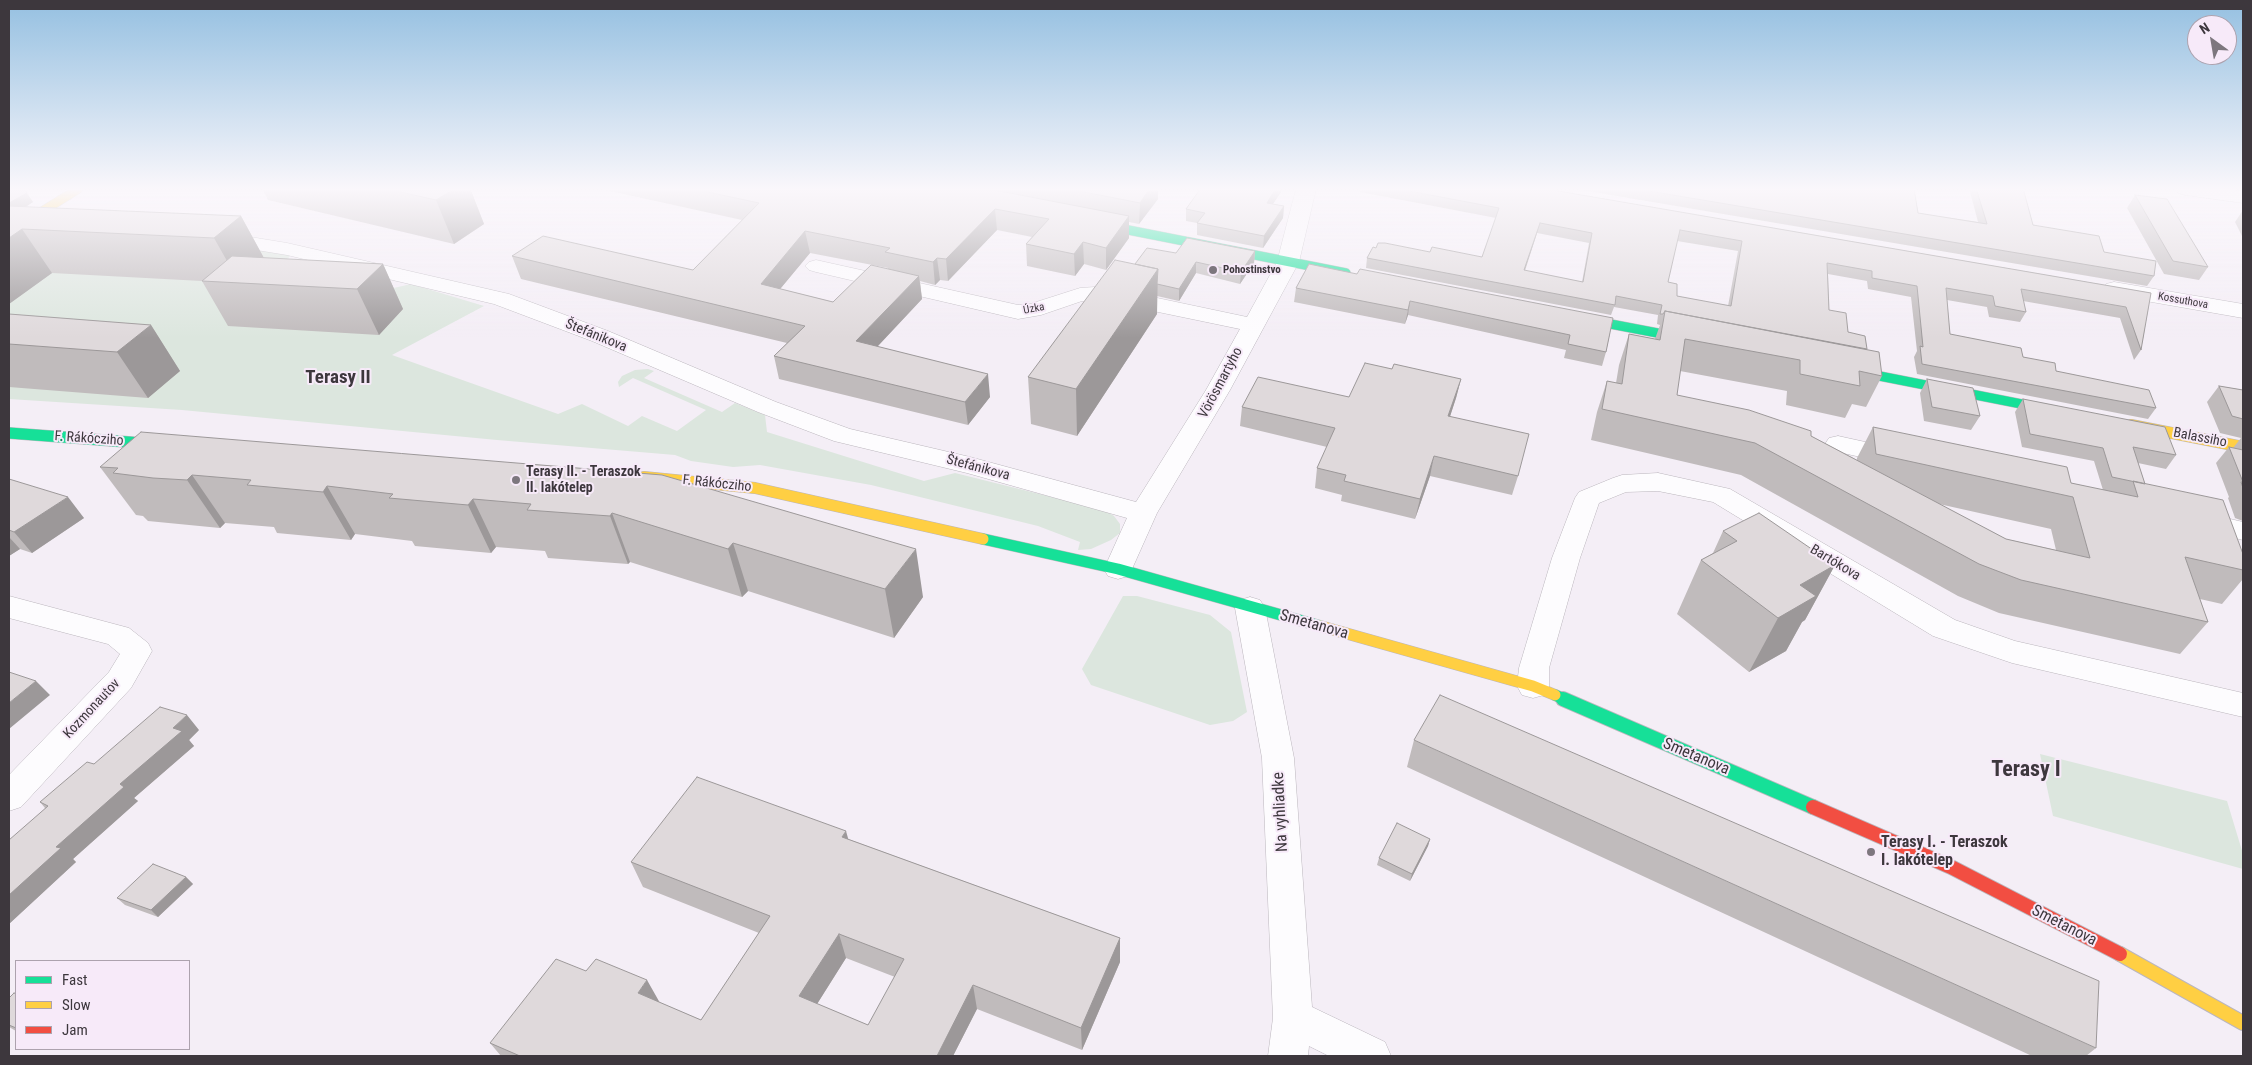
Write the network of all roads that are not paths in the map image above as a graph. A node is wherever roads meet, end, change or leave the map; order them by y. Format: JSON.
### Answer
{"nodes":[{"id":1,"x":222,"y":239,"type":"edge"},
{"id":2,"x":1172,"y":239,"type":"edge"},
{"id":3,"x":1294,"y":239,"type":"edge"},
{"id":4,"x":1288,"y":262,"type":"junction"},
{"id":5,"x":816,"y":266,"type":"dead end"},
{"id":6,"x":1355,"y":274,"type":"edge"},
{"id":7,"x":2097,"y":286,"type":"edge"},
{"id":8,"x":2243,"y":312,"type":"edge"},
{"id":9,"x":1560,"y":314,"type":"edge"},
{"id":10,"x":1252,"y":325,"type":"junction"},
{"id":11,"x":1706,"y":343,"type":"edge"},
{"id":12,"x":1833,"y":367,"type":"edge"},
{"id":13,"x":2068,"y":413,"type":"edge"},
{"id":14,"x":2116,"y":422,"type":"edge"},
{"id":15,"x":9,"y":433,"type":"edge"},
{"id":16,"x":1838,"y":444,"type":"dead end"},
{"id":17,"x":182,"y":446,"type":"edge"},
{"id":18,"x":2243,"y":447,"type":"edge"},
{"id":19,"x":1925,"y":463,"type":"edge"},
{"id":20,"x":635,"y":476,"type":"edge"},
{"id":21,"x":1143,"y":513,"type":"junction"},
{"id":22,"x":2176,"y":516,"type":"edge"},
{"id":23,"x":2243,"y":530,"type":"edge"},
{"id":24,"x":1118,"y":569,"type":"junction"},
{"id":25,"x":9,"y":607,"type":"edge"},
{"id":26,"x":1250,"y":608,"type":"junction"},
{"id":27,"x":1533,"y":686,"type":"junction"},
{"id":28,"x":2243,"y":705,"type":"edge"},
{"id":29,"x":9,"y":797,"type":"edge"},
{"id":30,"x":1293,"y":1018,"type":"junction"},
{"id":31,"x":2243,"y":1023,"type":"edge"},
{"id":32,"x":1288,"y":1056,"type":"edge"},
{"id":33,"x":1371,"y":1056,"type":"edge"}],
"edges":[{"from":1,"to":21,"type":"street","name":"Štefánikova"},
{"from":2,"to":4,"type":"street"},
{"from":3,"to":4,"type":"street","name":"Vörösmartyho"},
{"from":4,"to":6,"type":"street"},
{"from":4,"to":10,"type":"street","name":"Vörösmartyho"},
{"from":5,"to":10,"type":"street","name":"Úzka"},
{"from":7,"to":8,"type":"street","name":"Kossuthova"},
{"from":9,"to":11,"type":"street"},
{"from":10,"to":21,"type":"street","name":"Vörösmartyho"},
{"from":12,"to":13,"type":"street"},
{"from":14,"to":18,"type":"street","name":"Balassiho"},
{"from":15,"to":17,"type":"street","name":"F. Rákócziho"},
{"from":16,"to":19,"type":"street"},
{"from":20,"to":24,"type":"street","name":"F. Rákócziho"},
{"from":21,"to":24,"type":"street","name":"Vörösmartyho"},
{"from":22,"to":23,"type":"street"},
{"from":24,"to":26,"type":"street","name":"Smetanova"},
{"from":25,"to":29,"type":"street","name":"Kozmonautov"},
{"from":26,"to":27,"type":"street","name":"Smetanova"},
{"from":26,"to":30,"type":"street","name":"Na vyhliadke"},
{"from":27,"to":28,"type":"street","name":"Bartókova"},
{"from":27,"to":31,"type":"street","name":"Smetanova"},
{"from":30,"to":32,"type":"street","name":"Na vyhliadke"},
{"from":30,"to":33,"type":"street"}]}
